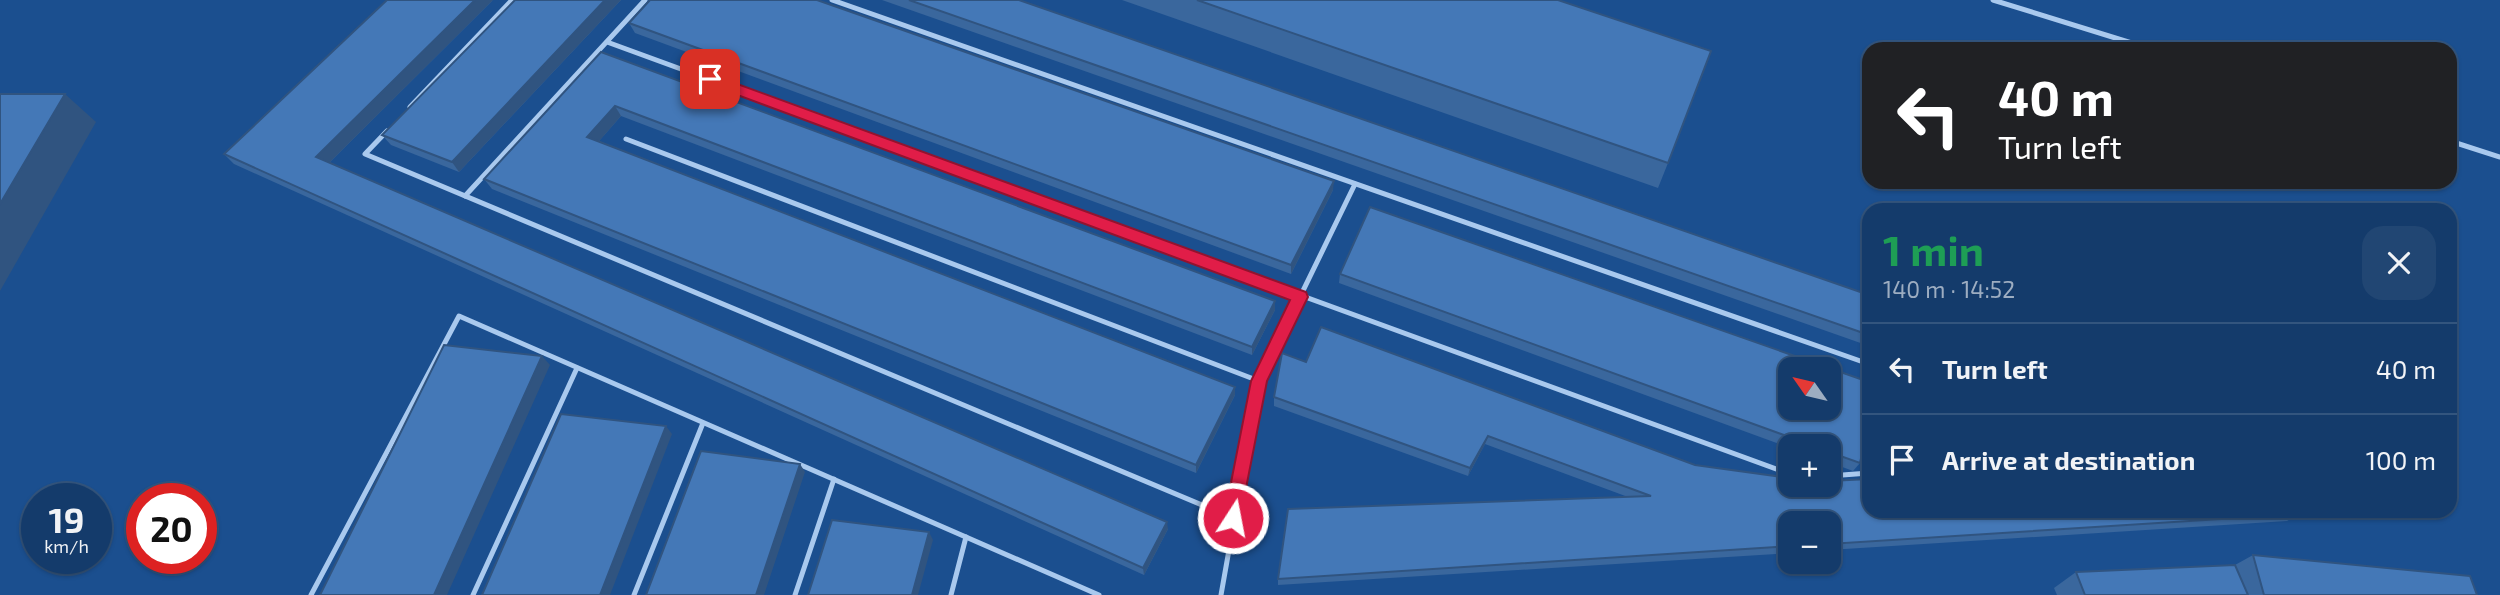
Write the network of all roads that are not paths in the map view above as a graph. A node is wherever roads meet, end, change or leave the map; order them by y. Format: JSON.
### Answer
{"nodes":[{"id":1,"x":512,"y":0,"type":"edge"},
{"id":2,"x":645,"y":0,"type":"edge"},
{"id":3,"x":832,"y":0,"type":"edge"},
{"id":4,"x":1993,"y":0,"type":"edge"},
{"id":5,"x":607,"y":42,"type":"junction"},
{"id":6,"x":2128,"y":42,"type":"edge"},
{"id":7,"x":402,"y":116,"type":"edge"},
{"id":8,"x":393,"y":125,"type":"edge"},
{"id":9,"x":626,"y":139,"type":"dead end"},
{"id":10,"x":2457,"y":143,"type":"edge"},
{"id":11,"x":2500,"y":157,"type":"edge"},
{"id":12,"x":1355,"y":184,"type":"junction"},
{"id":13,"x":465,"y":197,"type":"junction"},
{"id":14,"x":1300,"y":297,"type":"junction"},
{"id":15,"x":1862,"y":362,"type":"edge"},
{"id":16,"x":577,"y":368,"type":"junction"},
{"id":17,"x":1259,"y":381,"type":"junction"},
{"id":18,"x":704,"y":423,"type":"junction"},
{"id":19,"x":1778,"y":470,"type":"edge"},
{"id":20,"x":1862,"y":474,"type":"edge"},
{"id":21,"x":1841,"y":475,"type":"edge"},
{"id":22,"x":834,"y":479,"type":"junction"},
{"id":23,"x":1233,"y":518,"type":"junction"},
{"id":24,"x":966,"y":537,"type":"junction"},
{"id":25,"x":311,"y":595,"type":"edge"},
{"id":26,"x":473,"y":595,"type":"edge"},
{"id":27,"x":635,"y":595,"type":"edge"},
{"id":28,"x":795,"y":595,"type":"edge"},
{"id":29,"x":951,"y":595,"type":"edge"},
{"id":30,"x":1099,"y":595,"type":"edge"},
{"id":31,"x":1222,"y":595,"type":"edge"}],
"edges":[{"from":1,"to":7,"type":"lane"},
{"from":2,"to":5,"type":"lane"},
{"from":3,"to":12,"type":"lane"},
{"from":4,"to":6,"type":"lane"},
{"from":5,"to":13,"type":"lane"},
{"from":5,"to":14,"type":"lane"},
{"from":8,"to":13,"type":"lane"},
{"from":9,"to":17,"type":"lane"},
{"from":10,"to":11,"type":"lane"},
{"from":12,"to":14,"type":"lane"},
{"from":12,"to":15,"type":"lane"},
{"from":13,"to":23,"type":"lane"},
{"from":14,"to":17,"type":"lane"},
{"from":14,"to":19,"type":"lane"},
{"from":16,"to":18,"type":"lane"},
{"from":16,"to":25,"type":"lane"},
{"from":16,"to":26,"type":"lane"},
{"from":17,"to":23,"type":"lane"},
{"from":18,"to":22,"type":"lane"},
{"from":18,"to":27,"type":"lane"},
{"from":20,"to":21,"type":"lane"},
{"from":22,"to":24,"type":"lane"},
{"from":22,"to":28,"type":"lane"},
{"from":23,"to":31,"type":"lane"},
{"from":24,"to":29,"type":"lane"},
{"from":24,"to":30,"type":"lane"}]}
